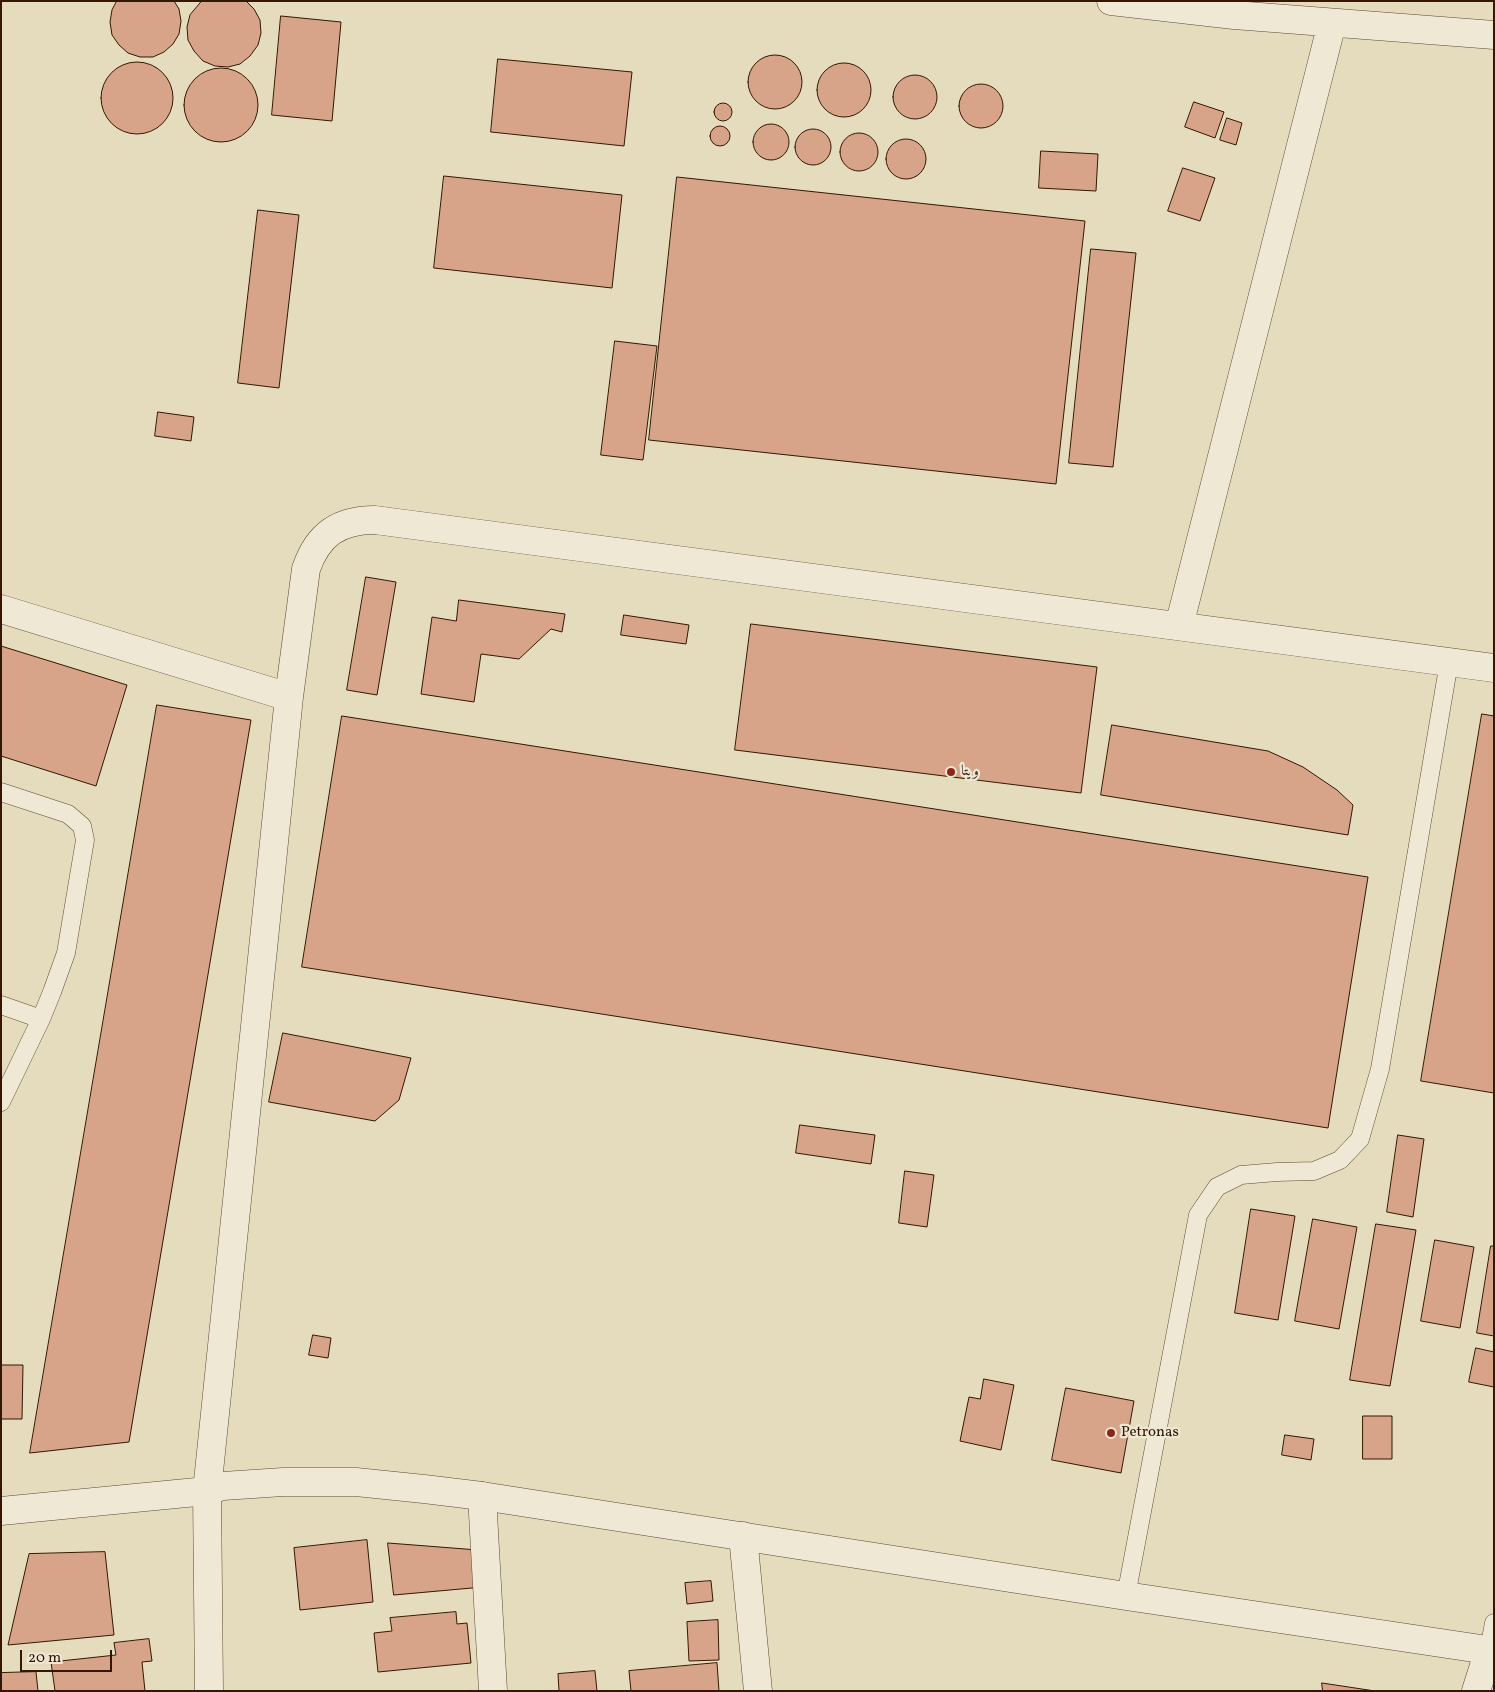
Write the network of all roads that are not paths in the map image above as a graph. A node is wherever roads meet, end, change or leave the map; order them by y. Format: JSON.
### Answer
{"nodes":[{"id":1,"x":1111,"y":1,"type":"edge"},
{"id":2,"x":1332,"y":23,"type":"junction"},
{"id":3,"x":1494,"y":35,"type":"edge"},
{"id":4,"x":1,"y":608,"type":"edge"},
{"id":5,"x":1179,"y":626,"type":"junction"},
{"id":6,"x":1449,"y":662,"type":"junction"},
{"id":7,"x":1494,"y":668,"type":"edge"},
{"id":8,"x":289,"y":698,"type":"junction"},
{"id":9,"x":1,"y":792,"type":"edge"},
{"id":10,"x":1,"y":1005,"type":"edge"},
{"id":11,"x":40,"y":1019,"type":"junction"},
{"id":12,"x":1,"y":1102,"type":"edge"},
{"id":13,"x":208,"y":1491,"type":"junction"},
{"id":14,"x":482,"y":1496,"type":"junction"},
{"id":15,"x":1,"y":1511,"type":"edge"},
{"id":16,"x":742,"y":1536,"type":"junction"},
{"id":17,"x":1126,"y":1596,"type":"junction"},
{"id":18,"x":1494,"y":1623,"type":"edge"},
{"id":19,"x":1491,"y":1650,"type":"edge"},
{"id":20,"x":209,"y":1691,"type":"edge"},
{"id":21,"x":493,"y":1691,"type":"edge"},
{"id":22,"x":758,"y":1691,"type":"edge"},
{"id":23,"x":1476,"y":1691,"type":"edge"}],
"edges":[{"from":1,"to":2,"type":"street"},
{"from":2,"to":3,"type":"street"},
{"from":2,"to":5,"type":"street"},
{"from":4,"to":8,"type":"street"},
{"from":5,"to":6,"type":"street"},
{"from":5,"to":8,"type":"street"},
{"from":6,"to":7,"type":"street"},
{"from":6,"to":17,"type":"lane"},
{"from":8,"to":13,"type":"street"},
{"from":9,"to":11,"type":"lane"},
{"from":10,"to":11,"type":"lane"},
{"from":11,"to":12,"type":"lane"},
{"from":13,"to":14,"type":"street"},
{"from":13,"to":15,"type":"street"},
{"from":13,"to":20,"type":"street"},
{"from":14,"to":16,"type":"street"},
{"from":14,"to":21,"type":"street"},
{"from":16,"to":17,"type":"street"},
{"from":16,"to":22,"type":"street"},
{"from":17,"to":19,"type":"street"},
{"from":18,"to":19,"type":"lane"},
{"from":19,"to":23,"type":"street"}]}
